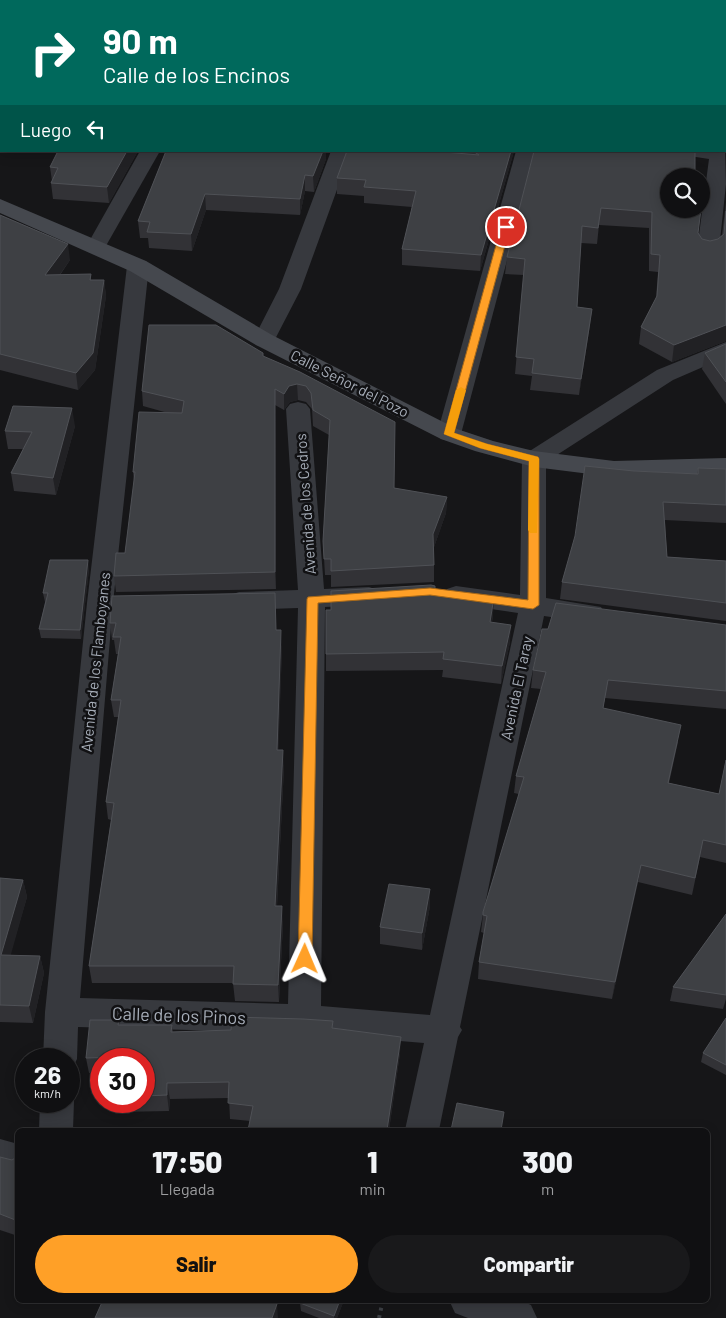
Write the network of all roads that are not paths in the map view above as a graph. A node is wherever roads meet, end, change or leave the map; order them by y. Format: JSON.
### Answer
{"nodes":[{"id":1,"x":149,"y":152,"type":"edge"},
{"id":2,"x":341,"y":152,"type":"edge"},
{"id":3,"x":526,"y":152,"type":"edge"},
{"id":4,"x":701,"y":152,"type":"edge"},
{"id":5,"x":722,"y":154,"type":"edge"},
{"id":6,"x":0,"y":205,"type":"edge"},
{"id":7,"x":96,"y":247,"type":"junction"},
{"id":8,"x":708,"y":250,"type":"edge"},
{"id":9,"x":138,"y":266,"type":"junction"},
{"id":10,"x":264,"y":340,"type":"junction"},
{"id":11,"x":726,"y":349,"type":"edge"},
{"id":12,"x":298,"y":410,"type":"dead end"},
{"id":13,"x":449,"y":434,"type":"junction"},
{"id":14,"x":534,"y":459,"type":"junction"},
{"id":15,"x":726,"y":466,"type":"edge"},
{"id":16,"x":430,"y":592,"type":"edge"},
{"id":17,"x":391,"y":594,"type":"edge"},
{"id":18,"x":312,"y":599,"type":"junction"},
{"id":19,"x":216,"y":601,"type":"edge"},
{"id":20,"x":533,"y":605,"type":"junction"},
{"id":21,"x":620,"y":618,"type":"edge"},
{"id":22,"x":62,"y":1012,"type":"junction"},
{"id":23,"x":304,"y":1019,"type":"junction"},
{"id":24,"x":445,"y":1030,"type":"junction"},
{"id":25,"x":60,"y":1048,"type":"edge"},
{"id":26,"x":57,"y":1113,"type":"edge"},
{"id":27,"x":56,"y":1128,"type":"edge"},
{"id":28,"x":422,"y":1128,"type":"edge"},
{"id":29,"x":0,"y":1154,"type":"edge"},
{"id":30,"x":15,"y":1159,"type":"edge"},
{"id":31,"x":476,"y":1303,"type":"edge"},
{"id":32,"x":518,"y":1318,"type":"edge"}],
"edges":[{"from":1,"to":7,"type":"street"},
{"from":2,"to":10,"type":"street"},
{"from":3,"to":13,"type":"street"},
{"from":4,"to":5,"type":"street"},
{"from":5,"to":8,"type":"street"},
{"from":6,"to":7,"type":"street","name":"Calle Señor del Pozo"},
{"from":7,"to":9,"type":"street","name":"Calle Señor del Pozo"},
{"from":9,"to":10,"type":"street","name":"Calle Señor del Pozo"},
{"from":9,"to":22,"type":"street","name":"Avenida de los Flamboyanes"},
{"from":10,"to":13,"type":"street","name":"Calle Señor del Pozo"},
{"from":11,"to":14,"type":"street"},
{"from":12,"to":18,"type":"street","name":"Avenida de los Cedros"},
{"from":13,"to":14,"type":"street","name":"Calle Señor del Pozo"},
{"from":14,"to":15,"type":"street","name":"Calle Señor del Pozo"},
{"from":14,"to":20,"type":"street","name":"Avenida El Taray"},
{"from":16,"to":20,"type":"street"},
{"from":17,"to":18,"type":"street"},
{"from":18,"to":19,"type":"street"},
{"from":18,"to":23,"type":"street","name":"Avenida de los Cedros"},
{"from":20,"to":21,"type":"street"},
{"from":20,"to":24,"type":"street","name":"Avenida El Taray"},
{"from":22,"to":23,"type":"street","name":"Calle de los Pinos"},
{"from":22,"to":25,"type":"street","name":"Avenida de los Flamboyanes"},
{"from":23,"to":24,"type":"street","name":"Calle de los Pinos"},
{"from":24,"to":28,"type":"street","name":"Avenida El Taray"},
{"from":26,"to":27,"type":"street"},
{"from":29,"to":30,"type":"street"},
{"from":31,"to":32,"type":"street"}]}
